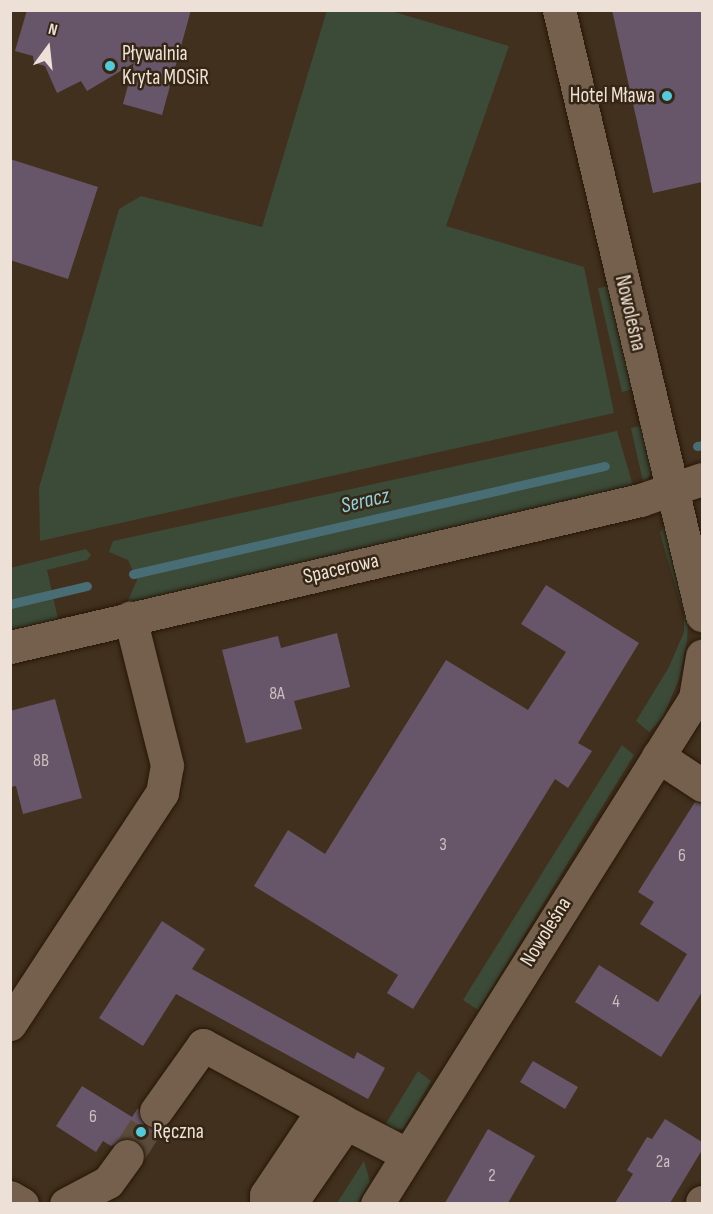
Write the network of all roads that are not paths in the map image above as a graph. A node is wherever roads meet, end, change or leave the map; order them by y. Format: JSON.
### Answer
{"nodes":[{"id":1,"x":559,"y":10,"type":"edge"},
{"id":2,"x":702,"y":479,"type":"edge"},
{"id":3,"x":670,"y":487,"type":"junction"},
{"id":4,"x":702,"y":615,"type":"edge"},
{"id":5,"x":130,"y":618,"type":"junction"},
{"id":6,"x":10,"y":647,"type":"edge"},
{"id":7,"x":702,"y":656,"type":"edge"},
{"id":8,"x":658,"y":756,"type":"junction"},
{"id":9,"x":702,"y":784,"type":"edge"},
{"id":10,"x":10,"y":1024,"type":"edge"},
{"id":11,"x":156,"y":1111,"type":"tunnel mouth"},
{"id":12,"x":334,"y":1116,"type":"junction"},
{"id":13,"x":406,"y":1154,"type":"junction"},
{"id":14,"x":127,"y":1156,"type":"tunnel mouth"},
{"id":15,"x":10,"y":1197,"type":"edge"},
{"id":16,"x":22,"y":1203,"type":"edge"},
{"id":17,"x":66,"y":1203,"type":"edge"},
{"id":18,"x":266,"y":1203,"type":"edge"},
{"id":19,"x":290,"y":1203,"type":"edge"},
{"id":20,"x":377,"y":1203,"type":"edge"}],
"edges":[{"from":1,"to":3,"type":"street","name":"Nowoleśna"},
{"from":2,"to":3,"type":"street","name":"Spacerowa"},
{"from":3,"to":4,"type":"street","name":"Nowoleśna"},
{"from":3,"to":5,"type":"street","name":"Spacerowa"},
{"from":5,"to":6,"type":"street","name":"Spacerowa"},
{"from":5,"to":10,"type":"street"},
{"from":7,"to":8,"type":"street","name":"Nowoleśna"},
{"from":8,"to":9,"type":"street"},
{"from":8,"to":13,"type":"street","name":"Nowoleśna"},
{"from":11,"to":12,"type":"street"},
{"from":12,"to":13,"type":"street"},
{"from":12,"to":18,"type":"street"},
{"from":12,"to":19,"type":"street"},
{"from":13,"to":20,"type":"street","name":"Nowoleśna"},
{"from":14,"to":17,"type":"street"},
{"from":15,"to":16,"type":"street"}]}
